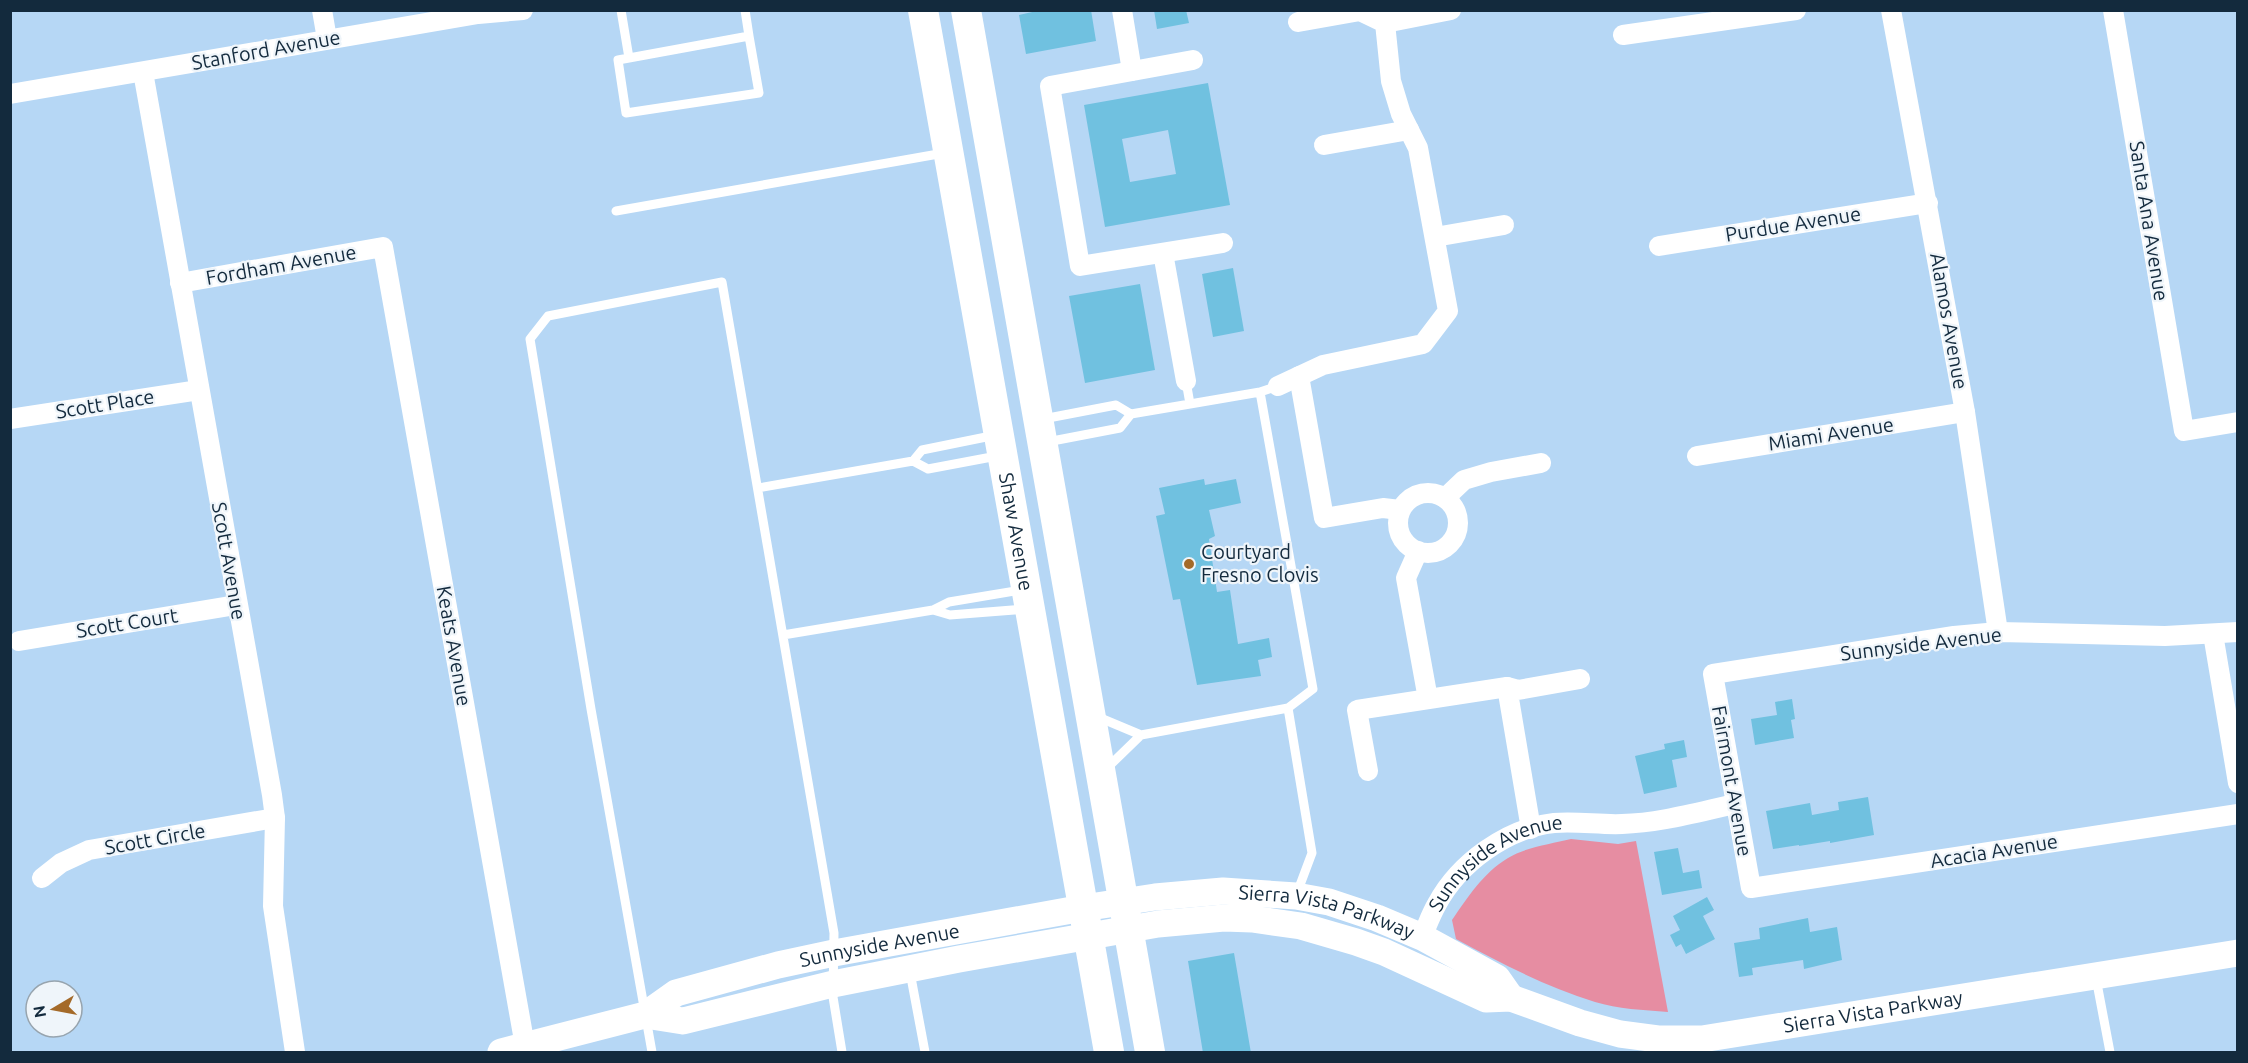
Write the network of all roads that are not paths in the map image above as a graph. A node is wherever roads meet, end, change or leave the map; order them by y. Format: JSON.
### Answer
{"nodes":[{"id":1,"x":322,"y":10,"type":"edge"},
{"id":2,"x":523,"y":10,"type":"edge"},
{"id":3,"x":621,"y":10,"type":"edge"},
{"id":4,"x":745,"y":10,"type":"edge"},
{"id":5,"x":923,"y":10,"type":"edge"},
{"id":6,"x":945,"y":10,"type":"edge"},
{"id":7,"x":966,"y":10,"type":"edge"},
{"id":8,"x":1122,"y":10,"type":"edge"},
{"id":9,"x":1451,"y":10,"type":"edge"},
{"id":10,"x":1796,"y":10,"type":"edge"},
{"id":11,"x":1891,"y":10,"type":"edge"},
{"id":12,"x":2113,"y":10,"type":"edge"},
{"id":13,"x":1387,"y":17,"type":"edge"},
{"id":14,"x":1298,"y":22,"type":"dead end"},
{"id":15,"x":1623,"y":35,"type":"dead end"},
{"id":16,"x":749,"y":36,"type":"junction"},
{"id":17,"x":327,"y":39,"type":"junction"},
{"id":18,"x":629,"y":58,"type":"junction"},
{"id":19,"x":1192,"y":60,"type":"dead end"},
{"id":20,"x":1132,"y":71,"type":"junction"},
{"id":21,"x":143,"y":72,"type":"junction"},
{"id":22,"x":10,"y":94,"type":"edge"},
{"id":23,"x":1409,"y":130,"type":"junction"},
{"id":24,"x":1324,"y":145,"type":"dead end"},
{"id":25,"x":949,"y":152,"type":"junction"},
{"id":26,"x":992,"y":157,"type":"junction"},
{"id":27,"x":1928,"y":203,"type":"junction"},
{"id":28,"x":616,"y":211,"type":"dead end"},
{"id":29,"x":1504,"y":225,"type":"dead end"},
{"id":30,"x":1434,"y":237,"type":"junction"},
{"id":31,"x":1223,"y":243,"type":"dead end"},
{"id":32,"x":1659,"y":246,"type":"dead end"},
{"id":33,"x":383,"y":247,"type":"joint"},
{"id":34,"x":1163,"y":252,"type":"junction"},
{"id":35,"x":180,"y":283,"type":"junction"},
{"id":36,"x":1299,"y":376,"type":"junction"},
{"id":37,"x":1186,"y":381,"type":"joint"},
{"id":38,"x":1269,"y":389,"type":"junction"},
{"id":39,"x":199,"y":390,"type":"junction"},
{"id":40,"x":1190,"y":404,"type":"junction"},
{"id":41,"x":1965,"y":412,"type":"junction"},
{"id":42,"x":1131,"y":414,"type":"junction"},
{"id":43,"x":10,"y":419,"type":"edge"},
{"id":44,"x":2238,"y":422,"type":"edge"},
{"id":45,"x":1040,"y":431,"type":"junction"},
{"id":46,"x":1000,"y":445,"type":"junction"},
{"id":47,"x":1697,"y":456,"type":"dead end"},
{"id":48,"x":913,"y":460,"type":"junction"},
{"id":49,"x":1541,"y":463,"type":"dead end"},
{"id":50,"x":758,"y":488,"type":"junction"},
{"id":51,"x":1444,"y":498,"type":"junction"},
{"id":52,"x":1400,"y":510,"type":"junction"},
{"id":53,"x":1418,"y":551,"type":"junction"},
{"id":54,"x":1028,"y":599,"type":"junction"},
{"id":55,"x":236,"y":605,"type":"junction"},
{"id":56,"x":933,"y":610,"type":"junction"},
{"id":57,"x":1998,"y":632,"type":"junction"},
{"id":58,"x":2238,"y":632,"type":"edge"},
{"id":59,"x":2214,"y":634,"type":"junction"},
{"id":60,"x":783,"y":635,"type":"junction"},
{"id":61,"x":18,"y":641,"type":"dead end"},
{"id":62,"x":1713,"y":674,"type":"joint"},
{"id":63,"x":1580,"y":679,"type":"dead end"},
{"id":64,"x":1507,"y":687,"type":"junction"},
{"id":65,"x":1428,"y":699,"type":"junction"},
{"id":66,"x":1288,"y":708,"type":"junction"},
{"id":67,"x":1089,"y":714,"type":"junction"},
{"id":68,"x":1141,"y":735,"type":"junction"},
{"id":69,"x":1368,"y":771,"type":"dead end"},
{"id":70,"x":1100,"y":775,"type":"junction"},
{"id":71,"x":2238,"y":783,"type":"edge"},
{"id":72,"x":1735,"y":804,"type":"junction"},
{"id":73,"x":2238,"y":814,"type":"edge"},
{"id":74,"x":275,"y":818,"type":"junction"},
{"id":75,"x":1531,"y":829,"type":"junction"},
{"id":76,"x":42,"y":878,"type":"dead end"},
{"id":77,"x":1751,"y":888,"type":"joint"},
{"id":78,"x":1296,"y":896,"type":"junction"},
{"id":79,"x":1126,"y":916,"type":"junction"},
{"id":80,"x":1252,"y":919,"type":"junction"},
{"id":81,"x":1086,"y":922,"type":"junction"},
{"id":82,"x":1422,"y":937,"type":"junction"},
{"id":83,"x":834,"y":953,"type":"junction"},
{"id":84,"x":2238,"y":953,"type":"edge"},
{"id":85,"x":910,"y":968,"type":"junction"},
{"id":86,"x":2096,"y":976,"type":"junction"},
{"id":87,"x":833,"y":984,"type":"junction"},
{"id":88,"x":1511,"y":998,"type":"junction"},
{"id":89,"x":645,"y":1016,"type":"junction"},
{"id":90,"x":528,"y":1048,"type":"edge"},
{"id":91,"x":296,"y":1053,"type":"edge"},
{"id":92,"x":652,"y":1053,"type":"edge"},
{"id":93,"x":842,"y":1053,"type":"edge"},
{"id":94,"x":925,"y":1053,"type":"edge"},
{"id":95,"x":1109,"y":1053,"type":"edge"},
{"id":96,"x":1150,"y":1053,"type":"edge"},
{"id":97,"x":2110,"y":1053,"type":"edge"}],
"edges":[{"from":1,"to":17,"type":"street"},
{"from":2,"to":17,"type":"street","name":"Stanford Avenue"},
{"from":3,"to":18,"type":"lane"},
{"from":4,"to":16,"type":"lane"},
{"from":5,"to":25,"type":"main road","name":"Shaw Avenue"},
{"from":6,"to":26,"type":"main road"},
{"from":7,"to":26,"type":"main road","name":"Shaw Avenue"},
{"from":8,"to":20,"type":"street"},
{"from":9,"to":13,"type":"street"},
{"from":10,"to":15,"type":"street"},
{"from":11,"to":27,"type":"street","name":"Alamos Avenue"},
{"from":12,"to":44,"type":"street","name":"Santa Ana Avenue"},
{"from":13,"to":14,"type":"street"},
{"from":13,"to":23,"type":"street"},
{"from":16,"to":18,"type":"lane"},
{"from":16,"to":18,"type":"lane"},
{"from":17,"to":21,"type":"street","name":"Stanford Avenue"},
{"from":19,"to":20,"type":"street"},
{"from":20,"to":34,"type":"street"},
{"from":21,"to":22,"type":"street","name":"Stanford Avenue"},
{"from":21,"to":35,"type":"street","name":"Scott Avenue"},
{"from":23,"to":24,"type":"street"},
{"from":23,"to":30,"type":"street"},
{"from":25,"to":28,"type":"lane"},
{"from":25,"to":45,"type":"main road"},
{"from":25,"to":46,"type":"main road","name":"Shaw Avenue"},
{"from":26,"to":45,"type":"main road","name":"Shaw Avenue"},
{"from":27,"to":32,"type":"street","name":"Purdue Avenue"},
{"from":27,"to":41,"type":"street","name":"Alamos Avenue"},
{"from":29,"to":30,"type":"street"},
{"from":30,"to":36,"type":"street"},
{"from":31,"to":34,"type":"street"},
{"from":33,"to":35,"type":"street","name":"Fordham Avenue"},
{"from":33,"to":90,"type":"street","name":"Keats Avenue"},
{"from":34,"to":37,"type":"street"},
{"from":35,"to":39,"type":"street","name":"Scott Avenue"},
{"from":36,"to":38,"type":"street"},
{"from":36,"to":52,"type":"street"},
{"from":37,"to":40,"type":"lane"},
{"from":38,"to":40,"type":"lane"},
{"from":38,"to":66,"type":"lane"},
{"from":39,"to":43,"type":"street","name":"Scott Place"},
{"from":39,"to":55,"type":"street","name":"Scott Avenue"},
{"from":40,"to":42,"type":"lane"},
{"from":41,"to":47,"type":"street","name":"Miami Avenue"},
{"from":41,"to":57,"type":"street","name":"Alamos Avenue"},
{"from":42,"to":45,"type":"lane"},
{"from":42,"to":45,"type":"lane"},
{"from":45,"to":67,"type":"main road","name":"Shaw Avenue"},
{"from":46,"to":48,"type":"lane"},
{"from":46,"to":48,"type":"lane"},
{"from":46,"to":54,"type":"main road","name":"Shaw Avenue"},
{"from":46,"to":67,"type":"main road"},
{"from":48,"to":50,"type":"lane"},
{"from":49,"to":51,"type":"street"},
{"from":50,"to":60,"type":"lane"},
{"from":50,"to":89,"type":"lane"},
{"from":51,"to":52,"type":"street"},
{"from":51,"to":53,"type":"street"},
{"from":52,"to":53,"type":"street"},
{"from":53,"to":65,"type":"street"},
{"from":54,"to":56,"type":"lane"},
{"from":54,"to":56,"type":"lane"},
{"from":54,"to":81,"type":"main road","name":"Shaw Avenue"},
{"from":55,"to":61,"type":"street","name":"Scott Court"},
{"from":55,"to":74,"type":"street","name":"Scott Avenue"},
{"from":56,"to":60,"type":"lane"},
{"from":57,"to":59,"type":"street","name":"Sunnyside Avenue"},
{"from":57,"to":62,"type":"street","name":"Sunnyside Avenue"},
{"from":58,"to":59,"type":"street","name":"Sunnyside Avenue"},
{"from":59,"to":71,"type":"street"},
{"from":60,"to":83,"type":"lane"},
{"from":62,"to":72,"type":"street","name":"Fairmont Avenue"},
{"from":63,"to":64,"type":"street"},
{"from":64,"to":65,"type":"street"},
{"from":64,"to":75,"type":"street"},
{"from":65,"to":69,"type":"street"},
{"from":66,"to":68,"type":"lane"},
{"from":66,"to":78,"type":"lane"},
{"from":67,"to":68,"type":"lane"},
{"from":67,"to":70,"type":"main road","name":"Shaw Avenue"},
{"from":68,"to":70,"type":"lane"},
{"from":70,"to":79,"type":"main road","name":"Shaw Avenue"},
{"from":72,"to":75,"type":"street","name":"Sunnyside Avenue"},
{"from":72,"to":77,"type":"street","name":"Fairmont Avenue"},
{"from":73,"to":77,"type":"street","name":"Acacia Avenue"},
{"from":74,"to":76,"type":"street","name":"Scott Circle"},
{"from":74,"to":91,"type":"street","name":"Scott Avenue"},
{"from":75,"to":82,"type":"street","name":"Sunnyside Avenue"},
{"from":78,"to":79,"type":"main road","name":"Sierra Vista Parkway"},
{"from":78,"to":82,"type":"main road","name":"Sierra Vista Parkway"},
{"from":79,"to":80,"type":"main road","name":"Sierra Vista Parkway"},
{"from":79,"to":81,"type":"main road","name":"Sunnyside Avenue"},
{"from":79,"to":96,"type":"main road","name":"Shaw Avenue"},
{"from":80,"to":82,"type":"main road"},
{"from":80,"to":88,"type":"main road","name":"Sierra Vista Parkway"},
{"from":81,"to":83,"type":"main road","name":"Sunnyside Avenue"},
{"from":81,"to":85,"type":"main road","name":"Sunnyside Avenue"},
{"from":81,"to":95,"type":"main road","name":"Shaw Avenue"},
{"from":82,"to":88,"type":"main road","name":"Sierra Vista Parkway"},
{"from":83,"to":87,"type":"lane"},
{"from":83,"to":89,"type":"main road","name":"Sunnyside Avenue"},
{"from":84,"to":86,"type":"main road","name":"Sierra Vista Parkway"},
{"from":85,"to":87,"type":"main road","name":"Sunnyside Avenue"},
{"from":85,"to":94,"type":"lane"},
{"from":86,"to":88,"type":"main road","name":"Sierra Vista Parkway"},
{"from":86,"to":97,"type":"lane"},
{"from":87,"to":89,"type":"main road","name":"Sunnyside Avenue"},
{"from":87,"to":93,"type":"lane"},
{"from":89,"to":90,"type":"main road","name":"Sunnyside Avenue"},
{"from":89,"to":92,"type":"lane"}]}
